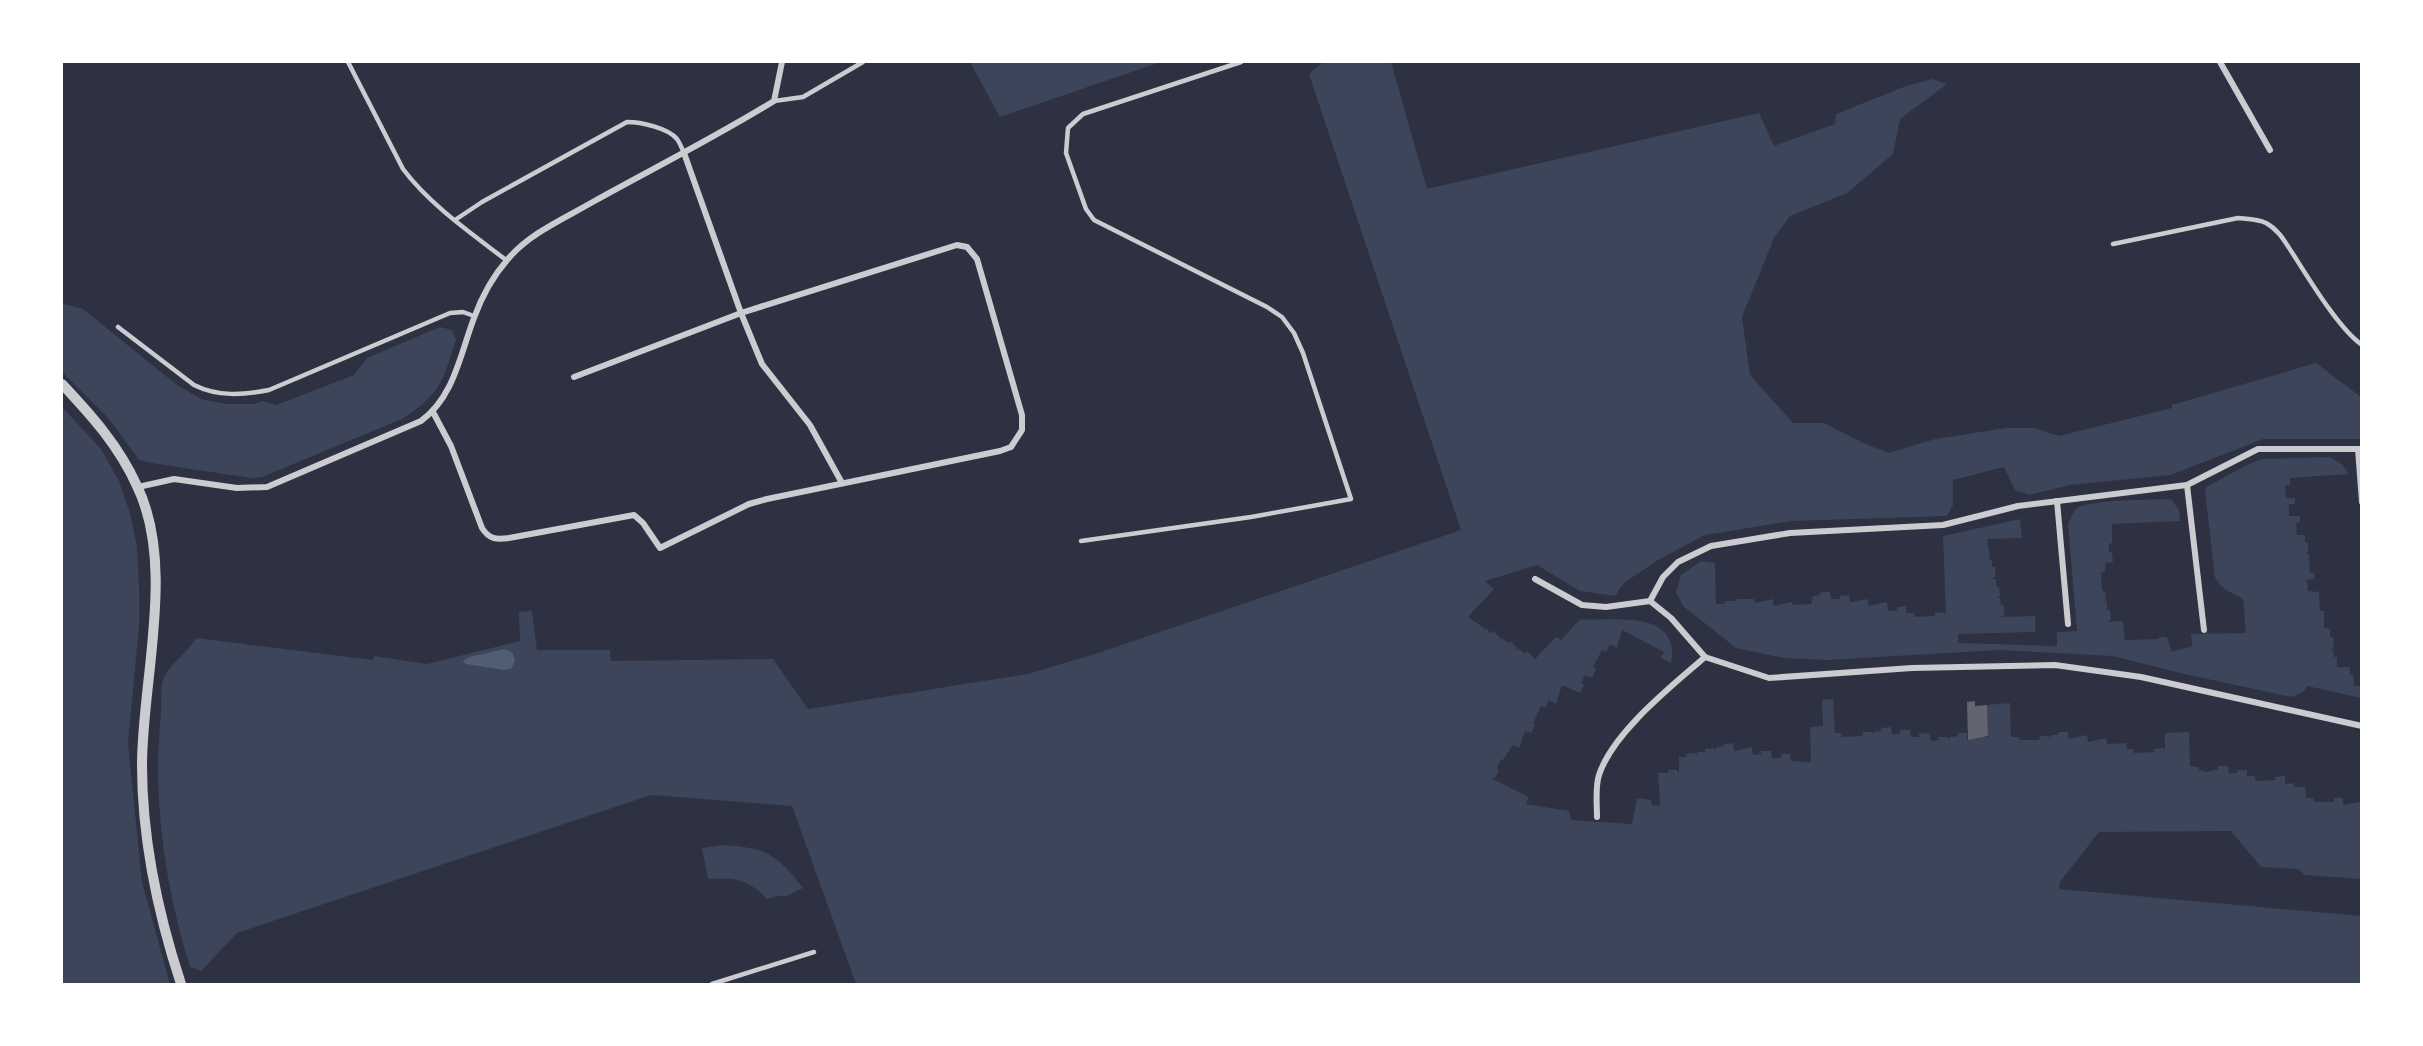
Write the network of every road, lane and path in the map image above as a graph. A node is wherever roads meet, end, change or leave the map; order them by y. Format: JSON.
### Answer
{"nodes":[{"id":1,"x":348,"y":62,"type":"edge"},
{"id":2,"x":782,"y":62,"type":"edge"},
{"id":3,"x":863,"y":62,"type":"edge"},
{"id":4,"x":1241,"y":62,"type":"edge"},
{"id":5,"x":2220,"y":62,"type":"edge"},
{"id":6,"x":774,"y":101,"type":"junction"},
{"id":7,"x":2270,"y":150,"type":"dead end"},
{"id":8,"x":684,"y":153,"type":"junction"},
{"id":9,"x":455,"y":220,"type":"junction"},
{"id":10,"x":2114,"y":244,"type":"dead end"},
{"id":11,"x":506,"y":260,"type":"junction"},
{"id":12,"x":741,"y":313,"type":"junction"},
{"id":13,"x":474,"y":316,"type":"junction"},
{"id":14,"x":118,"y":327,"type":"dead end"},
{"id":15,"x":2361,"y":345,"type":"edge"},
{"id":16,"x":574,"y":377,"type":"dead end"},
{"id":17,"x":62,"y":384,"type":"edge"},
{"id":18,"x":434,"y":412,"type":"junction"},
{"id":19,"x":2360,"y":448,"type":"edge"},
{"id":20,"x":842,"y":483,"type":"junction"},
{"id":21,"x":2187,"y":485,"type":"junction"},
{"id":22,"x":138,"y":488,"type":"junction"},
{"id":23,"x":2057,"y":501,"type":"junction"},
{"id":24,"x":2361,"y":502,"type":"edge"},
{"id":25,"x":1081,"y":541,"type":"dead end"},
{"id":26,"x":1535,"y":579,"type":"dead end"},
{"id":27,"x":1650,"y":602,"type":"junction"},
{"id":28,"x":2068,"y":624,"type":"dead end"},
{"id":29,"x":2204,"y":630,"type":"dead end"},
{"id":30,"x":1705,"y":657,"type":"junction"},
{"id":31,"x":2361,"y":726,"type":"edge"},
{"id":32,"x":1597,"y":817,"type":"dead end"},
{"id":33,"x":814,"y":952,"type":"dead end"},
{"id":34,"x":181,"y":984,"type":"edge"},
{"id":35,"x":712,"y":984,"type":"edge"}],
"edges":[{"from":1,"to":9,"type":"lane"},
{"from":2,"to":6,"type":"street"},
{"from":3,"to":6,"type":"lane"},
{"from":4,"to":25,"type":"lane"},
{"from":5,"to":7,"type":"street"},
{"from":6,"to":8,"type":"street"},
{"from":8,"to":9,"type":"lane"},
{"from":8,"to":11,"type":"street"},
{"from":8,"to":12,"type":"street"},
{"from":9,"to":11,"type":"lane"},
{"from":10,"to":15,"type":"lane"},
{"from":11,"to":13,"type":"street"},
{"from":12,"to":16,"type":"street"},
{"from":12,"to":20,"type":"street"},
{"from":12,"to":20,"type":"street"},
{"from":13,"to":14,"type":"lane"},
{"from":13,"to":18,"type":"street"},
{"from":17,"to":22,"type":"street"},
{"from":18,"to":20,"type":"street"},
{"from":18,"to":22,"type":"street"},
{"from":19,"to":21,"type":"street"},
{"from":19,"to":24,"type":"street"},
{"from":21,"to":23,"type":"street"},
{"from":21,"to":29,"type":"street"},
{"from":22,"to":34,"type":"street"},
{"from":23,"to":27,"type":"street"},
{"from":23,"to":28,"type":"street"},
{"from":26,"to":27,"type":"street"},
{"from":27,"to":30,"type":"street"},
{"from":30,"to":31,"type":"street"},
{"from":30,"to":32,"type":"street"},
{"from":33,"to":35,"type":"lane"}]}
